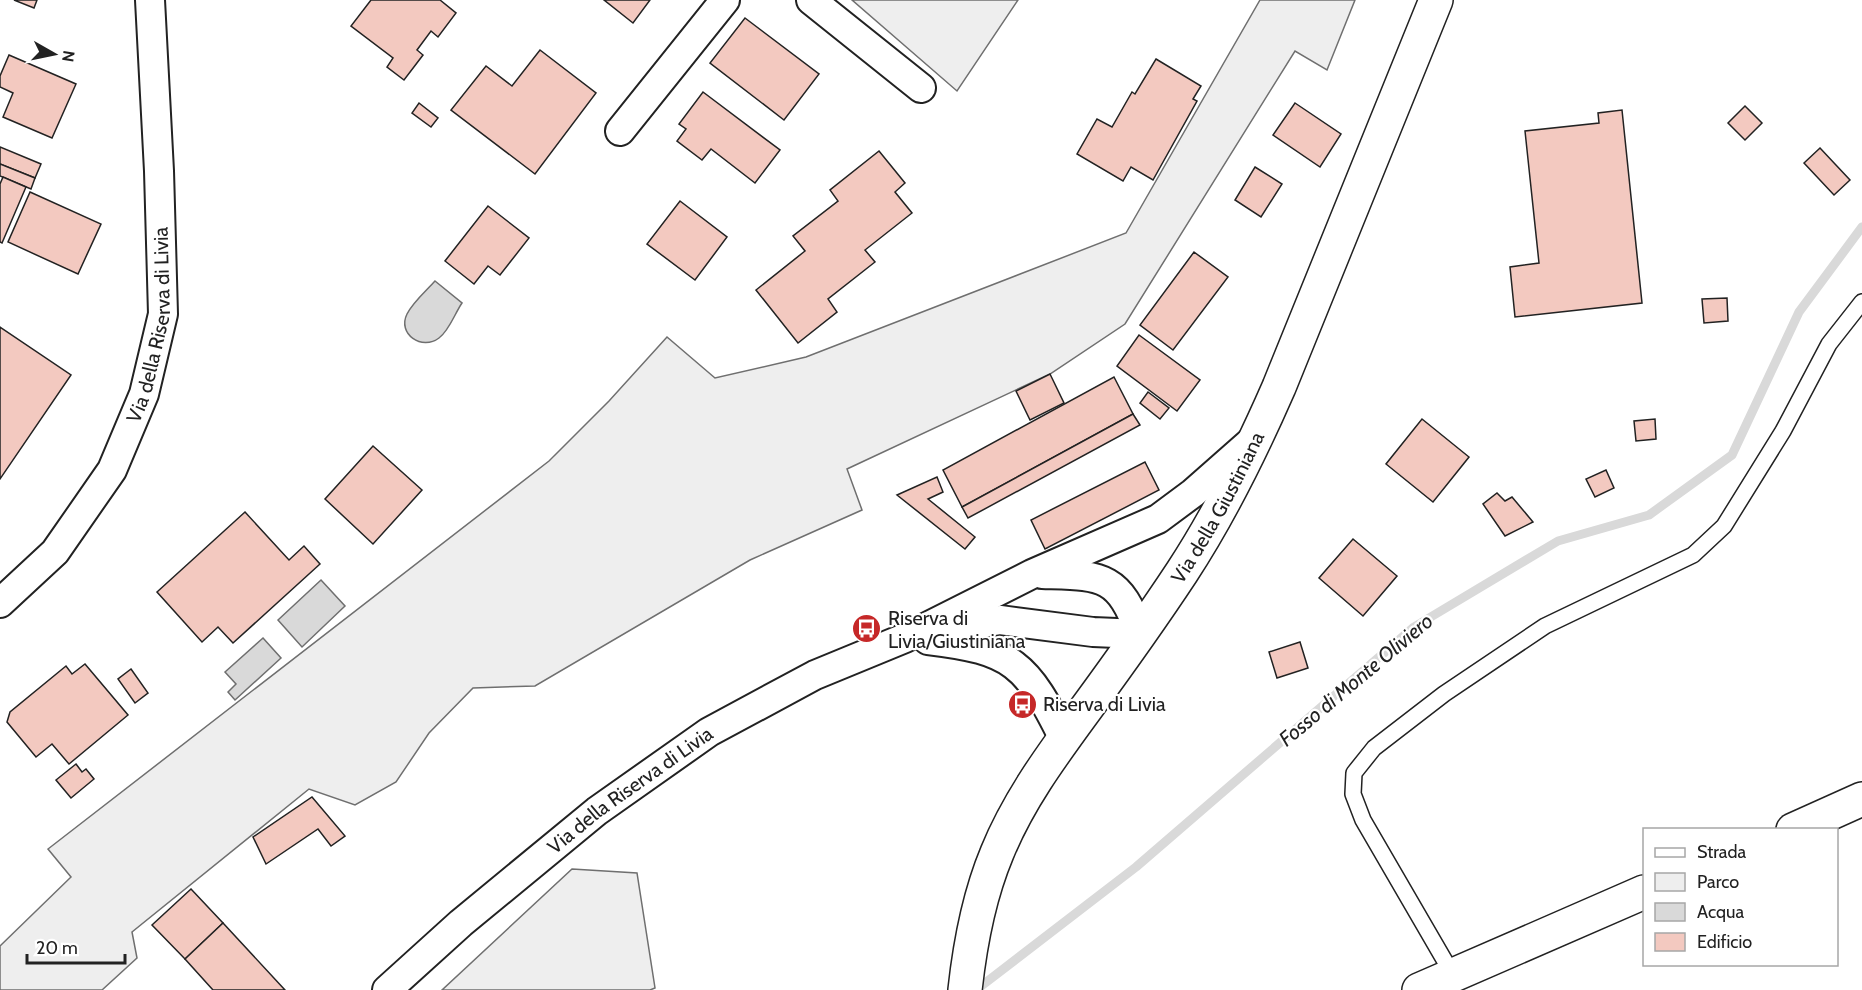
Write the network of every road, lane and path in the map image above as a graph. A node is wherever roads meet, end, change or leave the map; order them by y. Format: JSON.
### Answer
{"nodes":[{"id":1,"x":150,"y":0,"type":"edge"},
{"id":2,"x":725,"y":0,"type":"edge"},
{"id":3,"x":811,"y":0,"type":"edge"},
{"id":4,"x":1436,"y":0,"type":"edge"},
{"id":5,"x":921,"y":88,"type":"dead end"},
{"id":6,"x":621,"y":131,"type":"dead end"},
{"id":7,"x":1862,"y":302,"type":"edge"},
{"id":8,"x":1257,"y":437,"type":"junction"},
{"id":9,"x":1032,"y":574,"type":"junction"},
{"id":10,"x":0,"y":603,"type":"edge"},
{"id":11,"x":1140,"y":634,"type":"junction"},
{"id":12,"x":905,"y":638,"type":"junction"},
{"id":13,"x":1064,"y":739,"type":"junction"},
{"id":14,"x":1862,"y":799,"type":"edge"},
{"id":15,"x":1797,"y":828,"type":"edge"},
{"id":16,"x":1643,"y":892,"type":"edge"},
{"id":17,"x":1453,"y":975,"type":"junction"},
{"id":18,"x":966,"y":980,"type":"edge"},
{"id":19,"x":387,"y":990,"type":"edge"},
{"id":20,"x":1419,"y":990,"type":"edge"}],
"edges":[{"from":1,"to":10,"type":"street","name":"Via della Riserva di Livia"},
{"from":2,"to":6,"type":"street"},
{"from":3,"to":5,"type":"street"},
{"from":4,"to":8,"type":"street","name":"Via della Giustiniana"},
{"from":7,"to":17,"type":"lane"},
{"from":8,"to":9,"type":"street","name":"Via della Riserva di Livia"},
{"from":8,"to":11,"type":"street","name":"Via della Giustiniana"},
{"from":9,"to":11,"type":"street","name":"Via della Riserva di Livia"},
{"from":9,"to":12,"type":"street","name":"Via della Riserva di Livia"},
{"from":11,"to":12,"type":"street","name":"Via della Riserva di Livia"},
{"from":11,"to":13,"type":"street","name":"Via della Giustiniana"},
{"from":12,"to":13,"type":"street"},
{"from":12,"to":19,"type":"street","name":"Via della Riserva di Livia"},
{"from":13,"to":18,"type":"street","name":"Via della Giustiniana"},
{"from":14,"to":15,"type":"street"},
{"from":16,"to":17,"type":"street"},
{"from":17,"to":20,"type":"street"}]}
